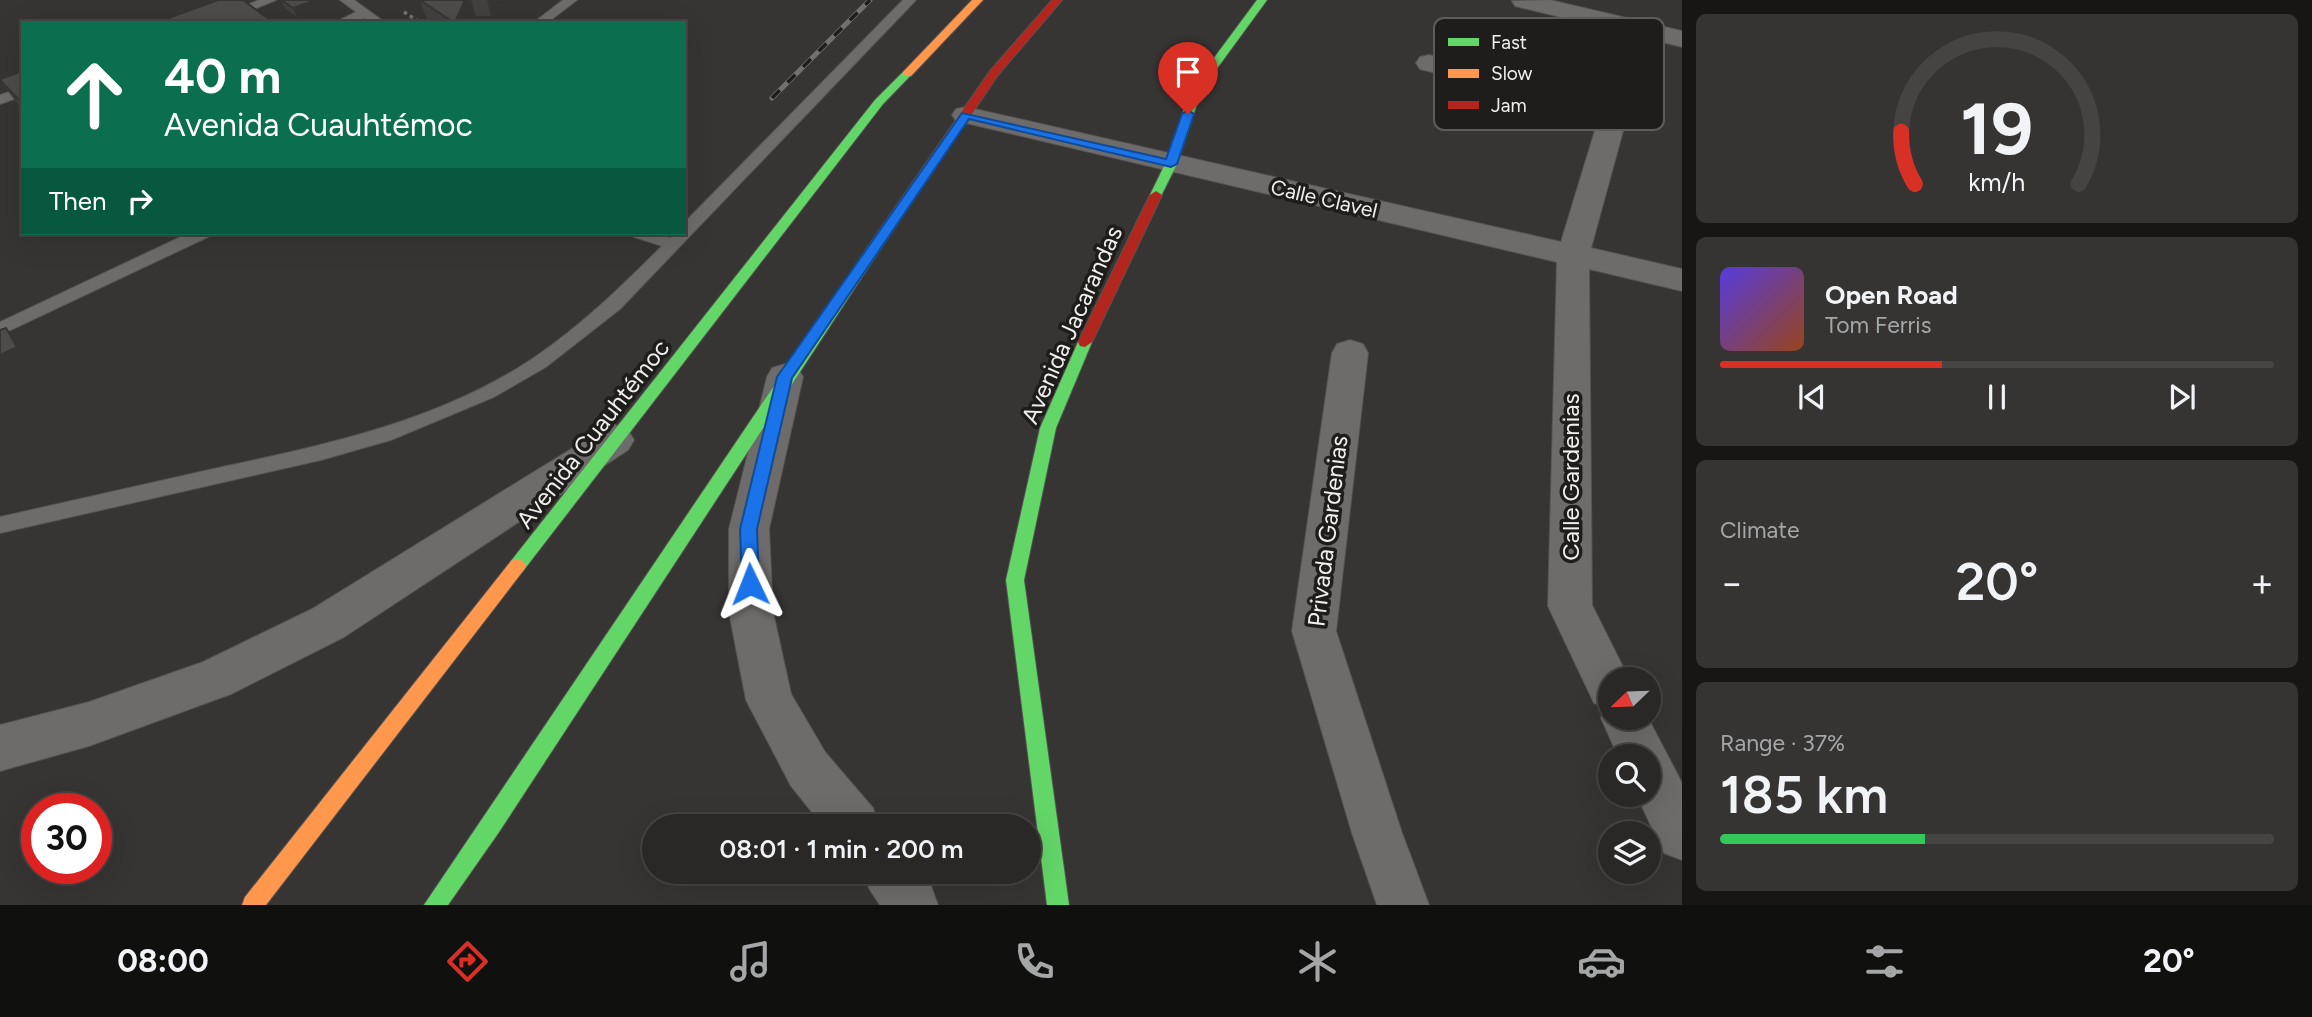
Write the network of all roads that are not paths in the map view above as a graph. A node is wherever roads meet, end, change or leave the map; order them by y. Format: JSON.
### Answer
{"nodes":[{"id":1,"x":270,"y":0,"type":"edge"},
{"id":2,"x":346,"y":0,"type":"edge"},
{"id":3,"x":571,"y":0,"type":"edge"},
{"id":4,"x":910,"y":0,"type":"edge"},
{"id":5,"x":978,"y":0,"type":"edge"},
{"id":6,"x":1058,"y":0,"type":"edge"},
{"id":7,"x":1262,"y":0,"type":"edge"},
{"id":8,"x":1524,"y":1,"type":"edge"},
{"id":9,"x":365,"y":13,"type":"junction"},
{"id":10,"x":1595,"y":18,"type":"edge"},
{"id":11,"x":214,"y":21,"type":"edge"},
{"id":12,"x":345,"y":21,"type":"edge"},
{"id":13,"x":377,"y":21,"type":"edge"},
{"id":14,"x":542,"y":21,"type":"edge"},
{"id":15,"x":1664,"y":35,"type":"edge"},
{"id":16,"x":1682,"y":39,"type":"edge"},
{"id":17,"x":1429,"y":63,"type":"dead end"},
{"id":18,"x":1434,"y":64,"type":"edge"},
{"id":19,"x":21,"y":92,"type":"edge"},
{"id":20,"x":0,"y":100,"type":"edge"},
{"id":21,"x":966,"y":115,"type":"junction"},
{"id":22,"x":1609,"y":130,"type":"edge"},
{"id":23,"x":1171,"y":164,"type":"junction"},
{"id":24,"x":686,"y":231,"type":"edge"},
{"id":25,"x":198,"y":235,"type":"edge"},
{"id":26,"x":646,"y":235,"type":"edge"},
{"id":27,"x":682,"y":235,"type":"edge"},
{"id":28,"x":673,"y":244,"type":"junction"},
{"id":29,"x":1573,"y":256,"type":"junction"},
{"id":30,"x":1682,"y":280,"type":"edge"},
{"id":31,"x":0,"y":329,"type":"edge"},
{"id":32,"x":1350,"y":353,"type":"dead end"},
{"id":33,"x":785,"y":377,"type":"junction"},
{"id":34,"x":622,"y":435,"type":"junction"},
{"id":35,"x":0,"y":525,"type":"edge"},
{"id":36,"x":1600,"y":667,"type":"edge"},
{"id":37,"x":0,"y":748,"type":"edge"},
{"id":38,"x":1661,"y":793,"type":"edge"},
{"id":39,"x":845,"y":814,"type":"edge"},
{"id":40,"x":1682,"y":835,"type":"edge"},
{"id":41,"x":897,"y":884,"type":"edge"},
{"id":42,"x":253,"y":905,"type":"edge"},
{"id":43,"x":435,"y":905,"type":"edge"},
{"id":44,"x":912,"y":905,"type":"edge"},
{"id":45,"x":1058,"y":905,"type":"edge"},
{"id":46,"x":1403,"y":905,"type":"edge"}],
"edges":[{"from":1,"to":11,"type":"lane"},
{"from":2,"to":9,"type":"lane"},
{"from":3,"to":14,"type":"lane"},
{"from":4,"to":24,"type":"lane"},
{"from":5,"to":34,"type":"main road","name":"Avenida Cuauhtémoc"},
{"from":6,"to":21,"type":"main road"},
{"from":7,"to":23,"type":"main road","name":"Avenida Jacarandas"},
{"from":8,"to":10,"type":"street"},
{"from":9,"to":12,"type":"lane"},
{"from":9,"to":13,"type":"lane"},
{"from":15,"to":16,"type":"street"},
{"from":17,"to":18,"type":"street"},
{"from":19,"to":20,"type":"lane"},
{"from":21,"to":23,"type":"street","name":"Calle Clavel"},
{"from":21,"to":33,"type":"main road"},
{"from":22,"to":29,"type":"street","name":"Calle Gardenias"},
{"from":23,"to":29,"type":"street","name":"Calle Clavel"},
{"from":23,"to":45,"type":"main road","name":"Avenida Jacarandas"},
{"from":25,"to":31,"type":"lane"},
{"from":26,"to":28,"type":"lane"},
{"from":27,"to":28,"type":"lane"},
{"from":28,"to":35,"type":"lane"},
{"from":29,"to":30,"type":"street","name":"Calle Clavel"},
{"from":29,"to":36,"type":"street","name":"Calle Gardenias"},
{"from":32,"to":46,"type":"street","name":"Privada Gardenias"},
{"from":33,"to":39,"type":"street"},
{"from":33,"to":43,"type":"main road"},
{"from":34,"to":37,"type":"street"},
{"from":34,"to":42,"type":"main road","name":"Avenida Cuauhtémoc"},
{"from":38,"to":40,"type":"street"},
{"from":41,"to":44,"type":"street"}]}
